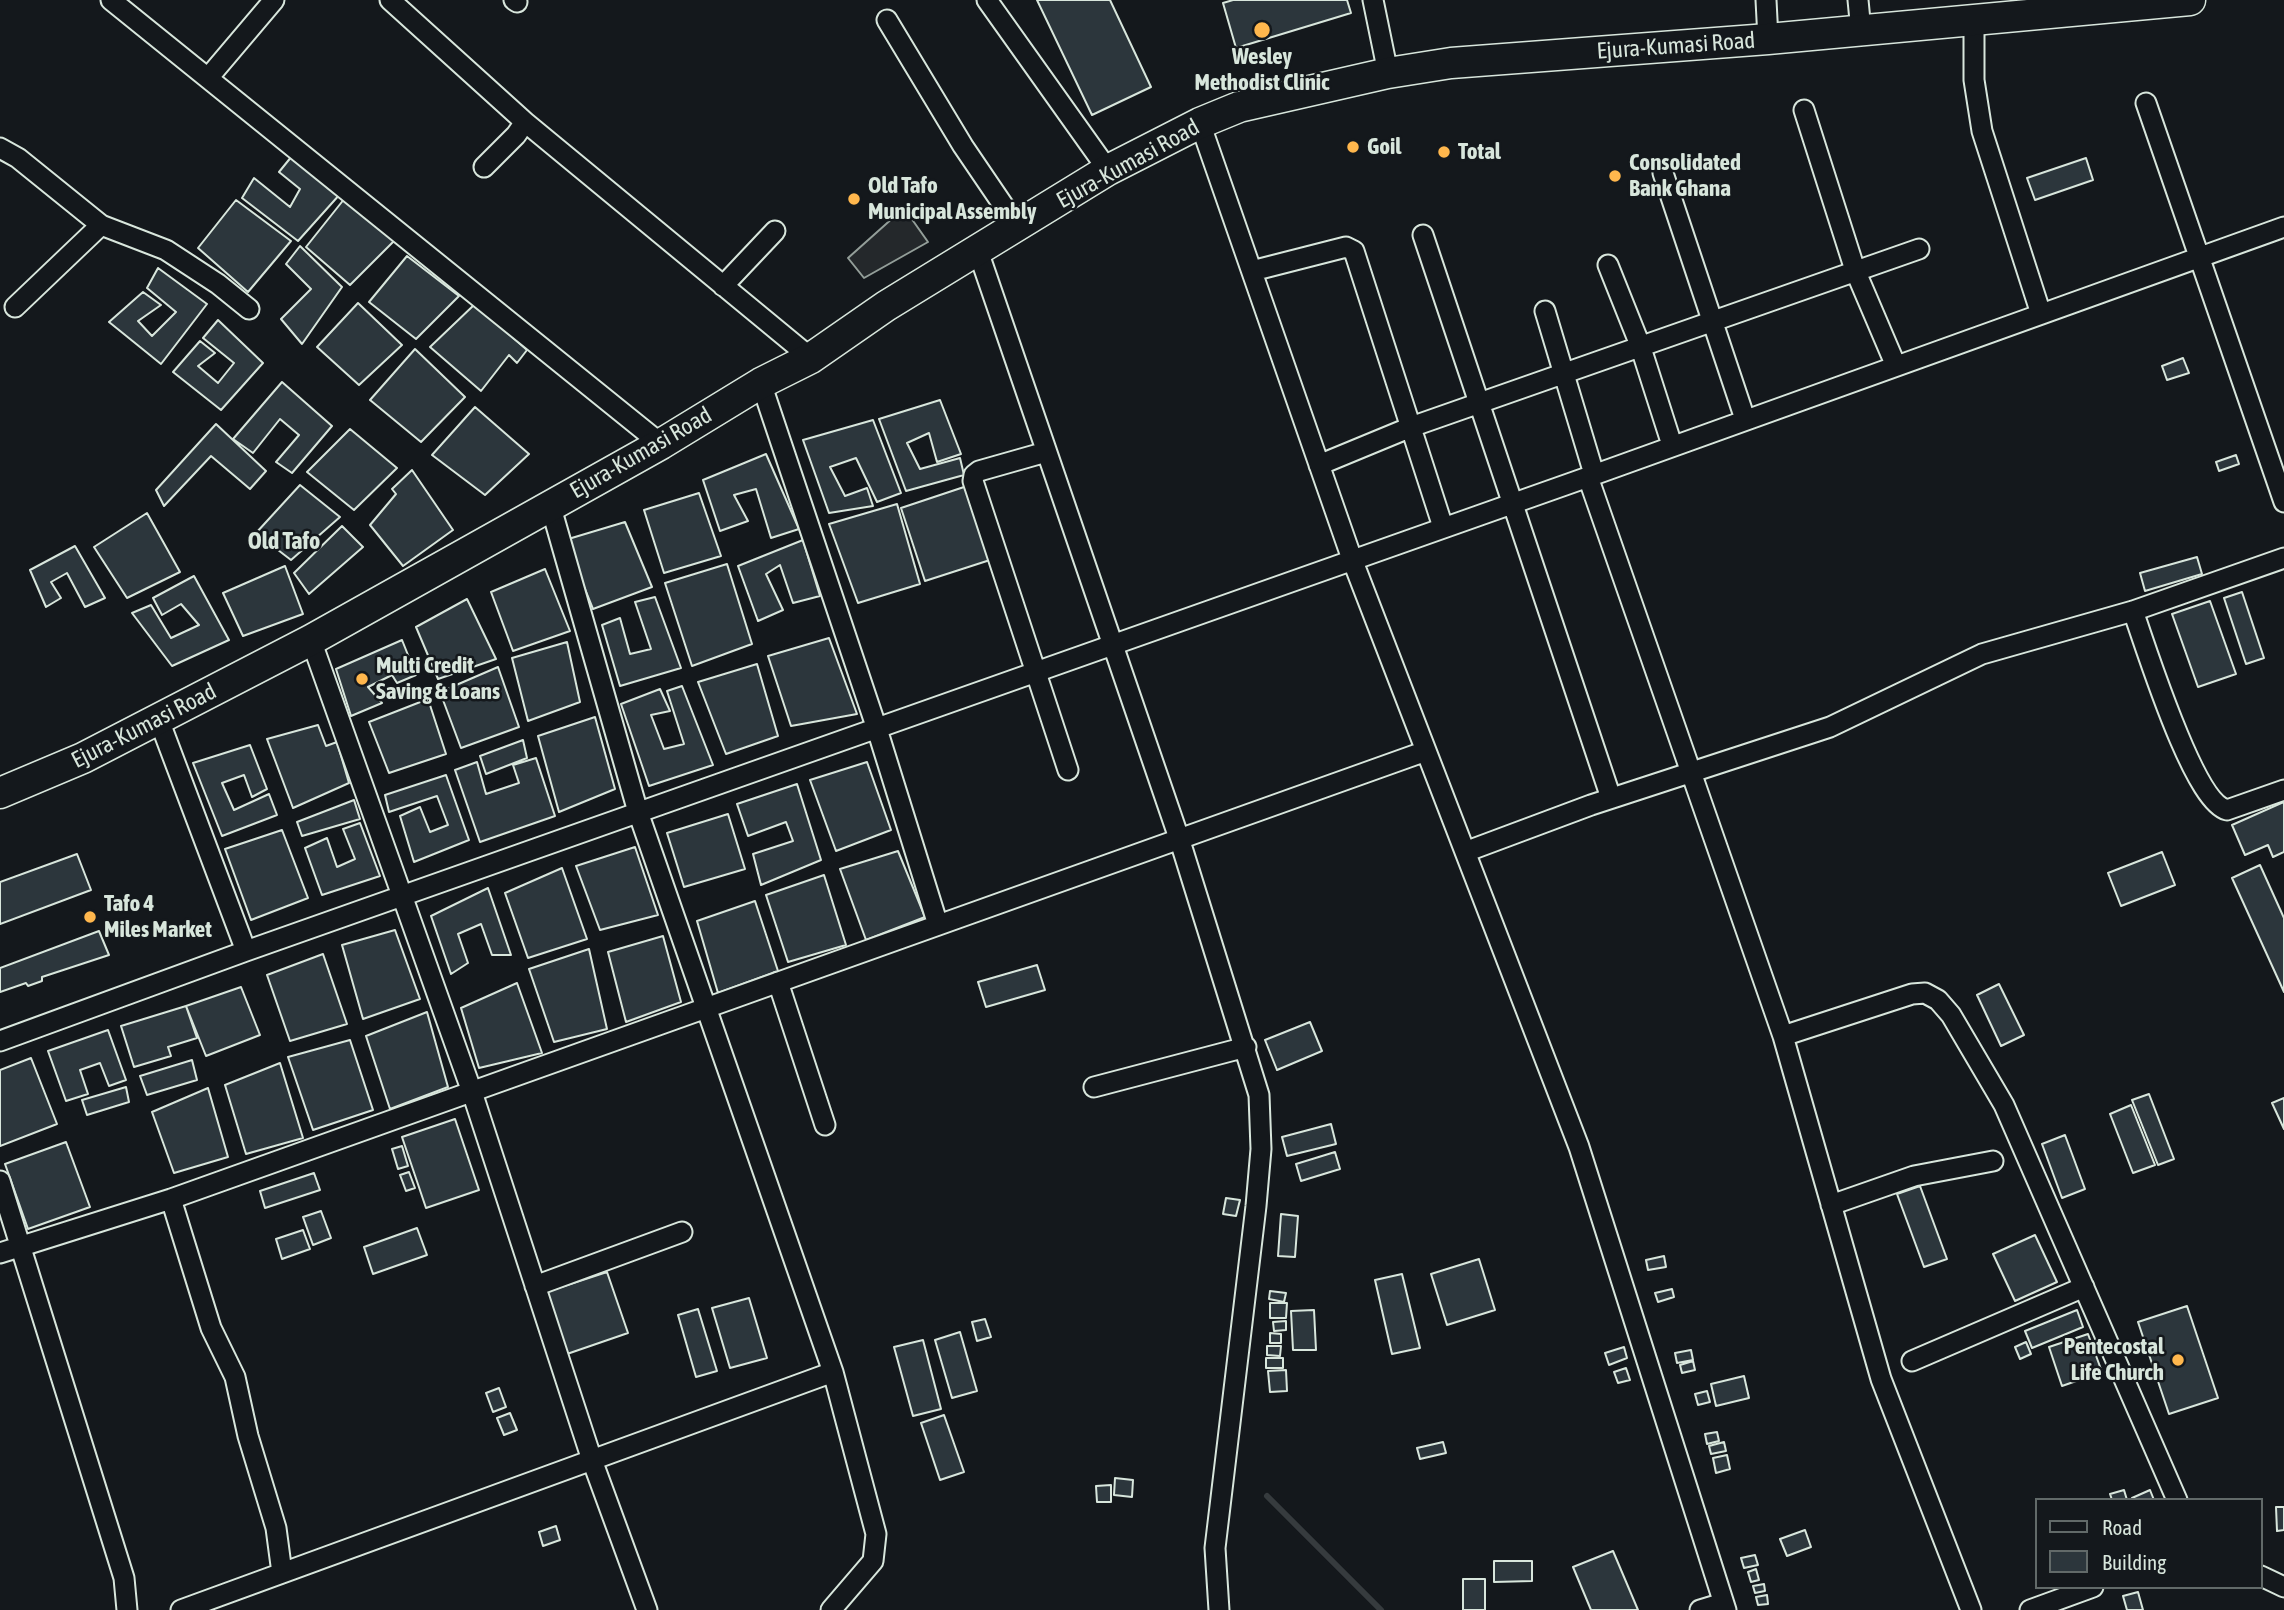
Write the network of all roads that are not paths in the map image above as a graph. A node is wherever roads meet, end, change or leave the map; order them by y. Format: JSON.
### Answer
{"nodes":[{"id":1,"x":111,"y":0,"type":"edge"},
{"id":2,"x":274,"y":0,"type":"edge"},
{"id":3,"x":987,"y":0,"type":"edge"},
{"id":4,"x":1373,"y":0,"type":"edge"},
{"id":5,"x":1766,"y":0,"type":"edge"},
{"id":6,"x":1858,"y":0,"type":"edge"},
{"id":7,"x":2190,"y":0,"type":"edge"},
{"id":8,"x":403,"y":4,"type":"edge"},
{"id":9,"x":2029,"y":8,"type":"edge"},
{"id":10,"x":887,"y":20,"type":"dead end"},
{"id":11,"x":1974,"y":21,"type":"junction"},
{"id":12,"x":1861,"y":31,"type":"junction"},
{"id":13,"x":1768,"y":39,"type":"junction"},
{"id":14,"x":1388,"y":73,"type":"junction"},
{"id":15,"x":208,"y":78,"type":"junction"},
{"id":16,"x":2146,"y":103,"type":"dead end"},
{"id":17,"x":1804,"y":110,"type":"dead end"},
{"id":18,"x":524,"y":122,"type":"junction"},
{"id":19,"x":1200,"y":123,"type":"junction"},
{"id":20,"x":0,"y":148,"type":"edge"},
{"id":21,"x":484,"y":167,"type":"dead end"},
{"id":22,"x":1108,"y":170,"type":"junction"},
{"id":23,"x":1663,"y":173,"type":"dead end"},
{"id":24,"x":100,"y":225,"type":"junction"},
{"id":25,"x":1017,"y":227,"type":"junction"},
{"id":26,"x":2284,"y":227,"type":"edge"},
{"id":27,"x":775,"y":231,"type":"dead end"},
{"id":28,"x":1423,"y":235,"type":"dead end"},
{"id":29,"x":1920,"y":249,"type":"dead end"},
{"id":30,"x":978,"y":251,"type":"junction"},
{"id":31,"x":2201,"y":257,"type":"junction"},
{"id":32,"x":1608,"y":265,"type":"dead end"},
{"id":33,"x":1855,"y":270,"type":"junction"},
{"id":34,"x":1252,"y":271,"type":"junction"},
{"id":35,"x":723,"y":286,"type":"junction"},
{"id":36,"x":15,"y":307,"type":"dead end"},
{"id":37,"x":249,"y":309,"type":"dead end"},
{"id":38,"x":1545,"y":311,"type":"dead end"},
{"id":39,"x":2041,"y":314,"type":"junction"},
{"id":40,"x":1714,"y":320,"type":"junction"},
{"id":41,"x":1640,"y":345,"type":"junction"},
{"id":42,"x":811,"y":358,"type":"junction"},
{"id":43,"x":1896,"y":366,"type":"junction"},
{"id":44,"x":1562,"y":373,"type":"junction"},
{"id":45,"x":761,"y":383,"type":"junction"},
{"id":46,"x":1480,"y":403,"type":"junction"},
{"id":47,"x":1745,"y":419,"type":"junction"},
{"id":48,"x":1411,"y":428,"type":"junction"},
{"id":49,"x":661,"y":444,"type":"junction"},
{"id":50,"x":1672,"y":445,"type":"junction"},
{"id":51,"x":1046,"y":452,"type":"junction"},
{"id":52,"x":2277,"y":452,"type":"edge"},
{"id":53,"x":1319,"y":466,"type":"junction"},
{"id":54,"x":1591,"y":476,"type":"junction"},
{"id":55,"x":2284,"y":502,"type":"edge"},
{"id":56,"x":1513,"y":503,"type":"junction"},
{"id":57,"x":550,"y":505,"type":"junction"},
{"id":58,"x":1443,"y":527,"type":"junction"},
{"id":59,"x":2284,"y":558,"type":"edge"},
{"id":60,"x":1352,"y":559,"type":"junction"},
{"id":61,"x":2133,"y":611,"type":"junction"},
{"id":62,"x":311,"y":640,"type":"junction"},
{"id":63,"x":1112,"y":646,"type":"junction"},
{"id":64,"x":1034,"y":672,"type":"junction"},
{"id":65,"x":159,"y":720,"type":"junction"},
{"id":66,"x":877,"y":729,"type":"junction"},
{"id":67,"x":1426,"y":751,"type":"junction"},
{"id":68,"x":1068,"y":771,"type":"dead end"},
{"id":69,"x":1692,"y":772,"type":"junction"},
{"id":70,"x":2284,"y":790,"type":"edge"},
{"id":71,"x":0,"y":793,"type":"edge"},
{"id":72,"x":1611,"y":798,"type":"junction"},
{"id":73,"x":638,"y":812,"type":"junction"},
{"id":74,"x":1180,"y":841,"type":"junction"},
{"id":75,"x":1465,"y":852,"type":"junction"},
{"id":76,"x":401,"y":896,"type":"junction"},
{"id":77,"x":938,"y":925,"type":"junction"},
{"id":78,"x":246,"y":951,"type":"junction"},
{"id":79,"x":778,"y":982,"type":"junction"},
{"id":80,"x":704,"y":1009,"type":"junction"},
{"id":81,"x":1783,"y":1036,"type":"junction"},
{"id":82,"x":0,"y":1041,"type":"edge"},
{"id":83,"x":1246,"y":1047,"type":"junction"},
{"id":84,"x":1094,"y":1087,"type":"dead end"},
{"id":85,"x":472,"y":1092,"type":"junction"},
{"id":86,"x":825,"y":1125,"type":"dead end"},
{"id":87,"x":1993,"y":1161,"type":"dead end"},
{"id":88,"x":0,"y":1181,"type":"edge"},
{"id":89,"x":171,"y":1199,"type":"junction"},
{"id":90,"x":1831,"y":1205,"type":"junction"},
{"id":91,"x":682,"y":1232,"type":"dead end"},
{"id":92,"x":20,"y":1245,"type":"junction"},
{"id":93,"x":0,"y":1253,"type":"edge"},
{"id":94,"x":535,"y":1286,"type":"junction"},
{"id":95,"x":2084,"y":1287,"type":"junction"},
{"id":96,"x":1912,"y":1361,"type":"dead end"},
{"id":97,"x":833,"y":1372,"type":"junction"},
{"id":98,"x":592,"y":1460,"type":"junction"},
{"id":99,"x":2176,"y":1498,"type":"edge"},
{"id":100,"x":282,"y":1573,"type":"junction"},
{"id":101,"x":2263,"y":1577,"type":"edge"},
{"id":102,"x":2284,"y":1587,"type":"edge"},
{"id":103,"x":2090,"y":1589,"type":"edge"},
{"id":104,"x":2064,"y":1604,"type":"edge"},
{"id":105,"x":206,"y":1606,"type":"edge"},
{"id":106,"x":1725,"y":1606,"type":"edge"},
{"id":107,"x":127,"y":1610,"type":"edge"},
{"id":108,"x":181,"y":1610,"type":"edge"},
{"id":109,"x":647,"y":1610,"type":"edge"},
{"id":110,"x":831,"y":1610,"type":"edge"},
{"id":111,"x":1219,"y":1610,"type":"edge"},
{"id":112,"x":1700,"y":1610,"type":"edge"},
{"id":113,"x":1971,"y":1610,"type":"edge"},
{"id":114,"x":2030,"y":1610,"type":"edge"}],
"edges":[{"from":1,"to":15,"type":"street"},
{"from":2,"to":15,"type":"street"},
{"from":3,"to":22,"type":"street"},
{"from":4,"to":14,"type":"street"},
{"from":5,"to":13,"type":"street"},
{"from":6,"to":12,"type":"street"},
{"from":7,"to":9,"type":"main road","name":"Ejura-Kumasi Road"},
{"from":8,"to":18,"type":"street"},
{"from":9,"to":11,"type":"main road","name":"Ejura-Kumasi Road"},
{"from":10,"to":25,"type":"street"},
{"from":11,"to":12,"type":"main road","name":"Ejura-Kumasi Road"},
{"from":11,"to":39,"type":"street"},
{"from":12,"to":13,"type":"main road","name":"Ejura-Kumasi Road"},
{"from":13,"to":14,"type":"main road","name":"Ejura-Kumasi Road"},
{"from":14,"to":19,"type":"main road","name":"Ejura-Kumasi Road"},
{"from":15,"to":49,"type":"street"},
{"from":16,"to":31,"type":"street"},
{"from":17,"to":33,"type":"street"},
{"from":18,"to":21,"type":"street"},
{"from":18,"to":35,"type":"street"},
{"from":19,"to":22,"type":"main road","name":"Ejura-Kumasi Road"},
{"from":19,"to":34,"type":"street"},
{"from":20,"to":24,"type":"street"},
{"from":22,"to":25,"type":"main road","name":"Ejura-Kumasi Road"},
{"from":23,"to":40,"type":"street"},
{"from":24,"to":36,"type":"street"},
{"from":24,"to":37,"type":"street"},
{"from":25,"to":30,"type":"main road","name":"Ejura-Kumasi Road"},
{"from":26,"to":31,"type":"street"},
{"from":27,"to":35,"type":"street"},
{"from":28,"to":46,"type":"street"},
{"from":29,"to":33,"type":"street"},
{"from":30,"to":42,"type":"main road","name":"Ejura-Kumasi Road"},
{"from":30,"to":51,"type":"street"},
{"from":31,"to":39,"type":"street"},
{"from":31,"to":52,"type":"street"},
{"from":32,"to":41,"type":"street"},
{"from":33,"to":40,"type":"street"},
{"from":33,"to":43,"type":"street"},
{"from":34,"to":48,"type":"street"},
{"from":34,"to":53,"type":"street"},
{"from":35,"to":42,"type":"street"},
{"from":38,"to":44,"type":"street"},
{"from":39,"to":43,"type":"street"},
{"from":40,"to":41,"type":"street"},
{"from":40,"to":47,"type":"street"},
{"from":41,"to":44,"type":"street"},
{"from":41,"to":50,"type":"street"},
{"from":42,"to":45,"type":"main road","name":"Ejura-Kumasi Road"},
{"from":43,"to":47,"type":"street"},
{"from":44,"to":46,"type":"street"},
{"from":44,"to":54,"type":"street"},
{"from":45,"to":49,"type":"main road","name":"Ejura-Kumasi Road"},
{"from":45,"to":66,"type":"street"},
{"from":46,"to":48,"type":"street"},
{"from":46,"to":56,"type":"street"},
{"from":47,"to":50,"type":"street"},
{"from":48,"to":53,"type":"street"},
{"from":48,"to":58,"type":"street"},
{"from":49,"to":57,"type":"main road","name":"Ejura-Kumasi Road"},
{"from":50,"to":54,"type":"street"},
{"from":51,"to":63,"type":"street"},
{"from":51,"to":64,"type":"street"},
{"from":52,"to":55,"type":"street"},
{"from":53,"to":60,"type":"street"},
{"from":54,"to":56,"type":"street"},
{"from":54,"to":69,"type":"street"},
{"from":56,"to":58,"type":"street"},
{"from":56,"to":72,"type":"street"},
{"from":57,"to":62,"type":"main road","name":"Ejura-Kumasi Road"},
{"from":57,"to":73,"type":"street"},
{"from":58,"to":60,"type":"street"},
{"from":59,"to":61,"type":"street"},
{"from":60,"to":63,"type":"street"},
{"from":60,"to":67,"type":"street"},
{"from":61,"to":69,"type":"street"},
{"from":61,"to":70,"type":"street"},
{"from":62,"to":65,"type":"main road","name":"Ejura-Kumasi Road"},
{"from":62,"to":76,"type":"street"},
{"from":63,"to":64,"type":"street"},
{"from":63,"to":74,"type":"street"},
{"from":64,"to":66,"type":"street"},
{"from":64,"to":68,"type":"street"},
{"from":65,"to":71,"type":"main road","name":"Ejura-Kumasi Road"},
{"from":65,"to":78,"type":"street"},
{"from":66,"to":73,"type":"street"},
{"from":66,"to":77,"type":"street"},
{"from":67,"to":74,"type":"street"},
{"from":67,"to":75,"type":"street"},
{"from":69,"to":72,"type":"street"},
{"from":69,"to":81,"type":"street"},
{"from":72,"to":75,"type":"street"},
{"from":73,"to":76,"type":"street"},
{"from":73,"to":80,"type":"street"},
{"from":74,"to":77,"type":"street"},
{"from":74,"to":83,"type":"street"},
{"from":75,"to":106,"type":"street"},
{"from":76,"to":78,"type":"street"},
{"from":76,"to":85,"type":"street"},
{"from":77,"to":79,"type":"street"},
{"from":78,"to":82,"type":"street"},
{"from":79,"to":80,"type":"street"},
{"from":79,"to":86,"type":"street"},
{"from":80,"to":85,"type":"street"},
{"from":80,"to":97,"type":"street"},
{"from":81,"to":90,"type":"street"},
{"from":81,"to":95,"type":"street"},
{"from":83,"to":84,"type":"street"},
{"from":83,"to":111,"type":"street"},
{"from":85,"to":89,"type":"street"},
{"from":85,"to":94,"type":"street"},
{"from":87,"to":90,"type":"street"},
{"from":88,"to":92,"type":"street"},
{"from":89,"to":92,"type":"street"},
{"from":89,"to":100,"type":"street"},
{"from":90,"to":113,"type":"street"},
{"from":91,"to":94,"type":"street"},
{"from":92,"to":93,"type":"street"},
{"from":92,"to":107,"type":"street"},
{"from":94,"to":98,"type":"street"},
{"from":95,"to":96,"type":"street"},
{"from":95,"to":99,"type":"street"},
{"from":97,"to":98,"type":"street"},
{"from":97,"to":110,"type":"street"},
{"from":98,"to":100,"type":"street"},
{"from":98,"to":109,"type":"street"},
{"from":100,"to":105,"type":"street"},
{"from":101,"to":102,"type":"street"},
{"from":103,"to":104,"type":"street"},
{"from":104,"to":114,"type":"street"},
{"from":105,"to":108,"type":"street"},
{"from":106,"to":112,"type":"street"}]}
